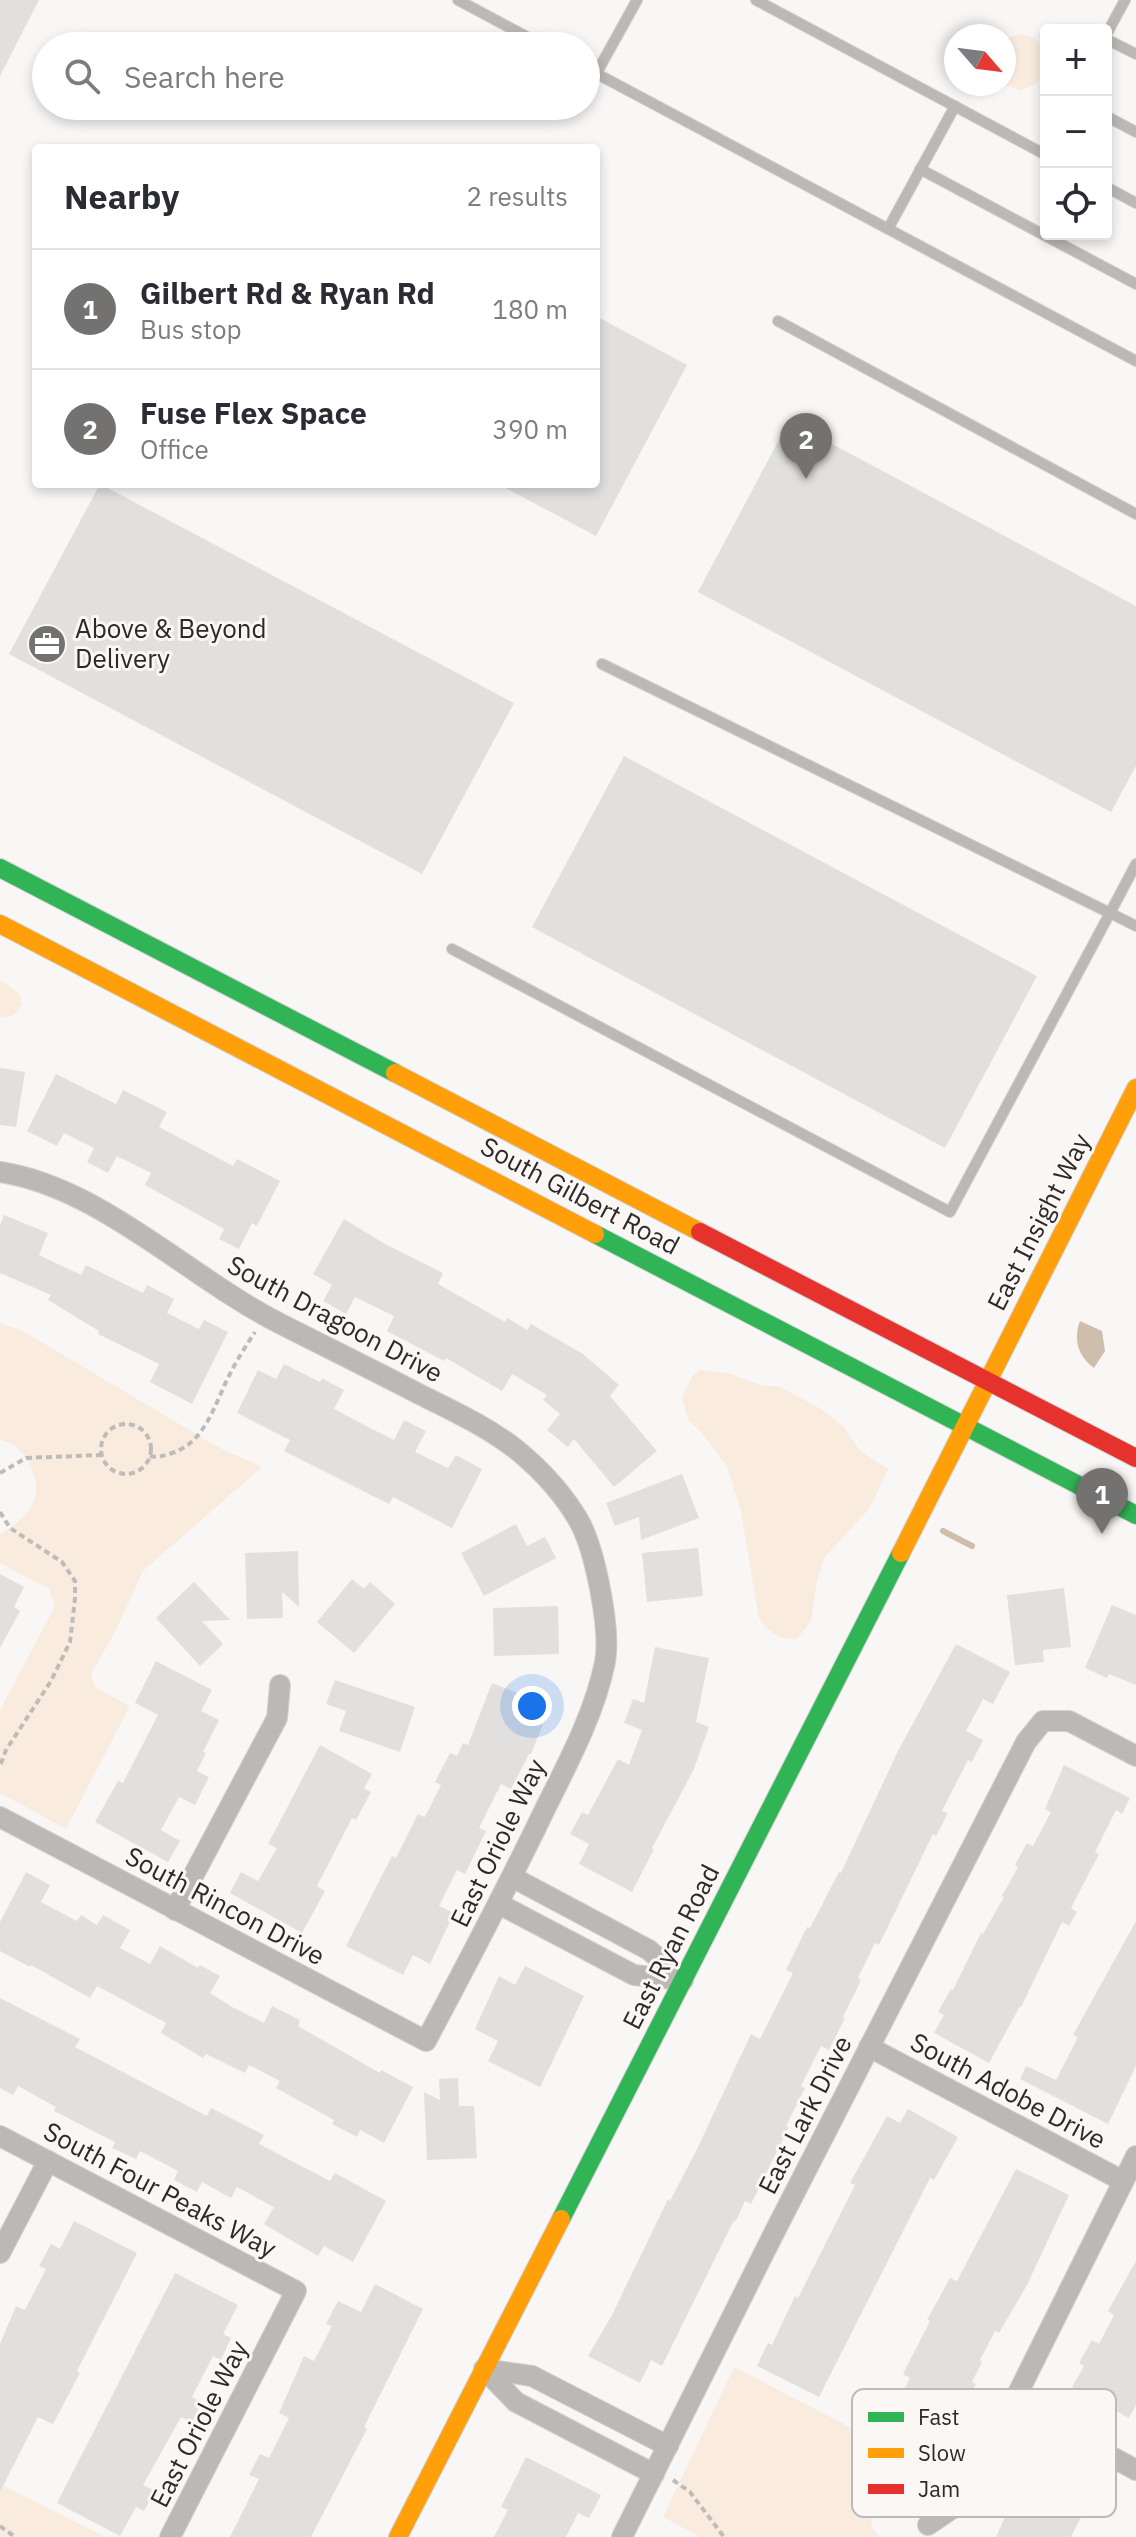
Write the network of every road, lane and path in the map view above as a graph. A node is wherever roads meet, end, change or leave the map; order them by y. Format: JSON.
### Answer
{"nodes":[{"id":1,"x":458,"y":0,"type":"edge"},
{"id":2,"x":637,"y":0,"type":"edge"},
{"id":3,"x":756,"y":0,"type":"edge"},
{"id":4,"x":1125,"y":0,"type":"edge"},
{"id":5,"x":1112,"y":25,"type":"edge"},
{"id":6,"x":518,"y":32,"type":"edge"},
{"id":7,"x":1112,"y":40,"type":"edge"},
{"id":8,"x":1136,"y":54,"type":"edge"},
{"id":9,"x":600,"y":57,"type":"edge"},
{"id":10,"x":600,"y":76,"type":"edge"},
{"id":11,"x":955,"y":106,"type":"junction"},
{"id":12,"x":1112,"y":119,"type":"edge"},
{"id":13,"x":1136,"y":132,"type":"edge"},
{"id":14,"x":1040,"y":152,"type":"edge"},
{"id":15,"x":920,"y":169,"type":"junction"},
{"id":16,"x":1112,"y":190,"type":"edge"},
{"id":17,"x":1136,"y":203,"type":"edge"},
{"id":18,"x":888,"y":229,"type":"junction"},
{"id":19,"x":1136,"y":284,"type":"edge"},
{"id":20,"x":778,"y":321,"type":"dead end"},
{"id":21,"x":1136,"y":361,"type":"edge"},
{"id":22,"x":1136,"y":514,"type":"edge"},
{"id":23,"x":602,"y":664,"type":"dead end"},
{"id":24,"x":1136,"y":864,"type":"edge"},
{"id":25,"x":0,"y":868,"type":"edge"},
{"id":26,"x":1110,"y":913,"type":"junction"},
{"id":27,"x":0,"y":924,"type":"edge"},
{"id":28,"x":1136,"y":926,"type":"edge"},
{"id":29,"x":452,"y":949,"type":"dead end"},
{"id":30,"x":1136,"y":1088,"type":"edge"},
{"id":31,"x":0,"y":1172,"type":"edge"},
{"id":32,"x":264,"y":1316,"type":"junction"},
{"id":33,"x":989,"y":1379,"type":"junction"},
{"id":34,"x":966,"y":1427,"type":"junction"},
{"id":35,"x":101,"y":1455,"type":"junction"},
{"id":36,"x":150,"y":1456,"type":"junction"},
{"id":37,"x":1136,"y":1458,"type":"edge"},
{"id":38,"x":0,"y":1473,"type":"edge"},
{"id":39,"x":0,"y":1512,"type":"edge"},
{"id":40,"x":1136,"y":1515,"type":"edge"},
{"id":41,"x":595,"y":1568,"type":"joint"},
{"id":42,"x":280,"y":1685,"type":"dead end"},
{"id":43,"x":1136,"y":1756,"type":"edge"},
{"id":44,"x":0,"y":1766,"type":"edge"},
{"id":45,"x":0,"y":1818,"type":"edge"},
{"id":46,"x":512,"y":1877,"type":"junction"},
{"id":47,"x":499,"y":1904,"type":"junction"},
{"id":48,"x":175,"y":1910,"type":"junction"},
{"id":49,"x":683,"y":1980,"type":"junction"},
{"id":50,"x":426,"y":2041,"type":"joint"},
{"id":51,"x":869,"y":2047,"type":"junction"},
{"id":52,"x":0,"y":2136,"type":"edge"},
{"id":53,"x":1136,"y":2156,"type":"edge"},
{"id":54,"x":48,"y":2161,"type":"junction"},
{"id":55,"x":1123,"y":2181,"type":"junction"},
{"id":56,"x":0,"y":2253,"type":"edge"},
{"id":57,"x":296,"y":2291,"type":"joint"},
{"id":58,"x":484,"y":2369,"type":"junction"},
{"id":59,"x":1020,"y":2389,"type":"edge"},
{"id":60,"x":668,"y":2446,"type":"junction"},
{"id":61,"x":1116,"y":2459,"type":"edge"},
{"id":62,"x":1136,"y":2470,"type":"edge"},
{"id":63,"x":664,"y":2477,"type":"junction"},
{"id":64,"x":940,"y":2517,"type":"edge"},
{"id":65,"x":928,"y":2525,"type":"dead end"},
{"id":66,"x":0,"y":2526,"type":"edge"},
{"id":67,"x":15,"y":2537,"type":"edge"},
{"id":68,"x":170,"y":2537,"type":"edge"},
{"id":69,"x":398,"y":2537,"type":"edge"},
{"id":70,"x":622,"y":2537,"type":"edge"},
{"id":71,"x":724,"y":2537,"type":"edge"}],
"edges":[{"from":1,"to":6,"type":"lane"},
{"from":2,"to":9,"type":"lane"},
{"from":3,"to":11,"type":"lane"},
{"from":4,"to":5,"type":"lane"},
{"from":7,"to":8,"type":"lane"},
{"from":10,"to":18,"type":"lane"},
{"from":11,"to":14,"type":"lane"},
{"from":11,"to":15,"type":"lane"},
{"from":12,"to":13,"type":"lane"},
{"from":15,"to":18,"type":"lane"},
{"from":15,"to":19,"type":"lane"},
{"from":16,"to":17,"type":"lane"},
{"from":18,"to":21,"type":"lane"},
{"from":20,"to":22,"type":"lane"},
{"from":23,"to":26,"type":"lane"},
{"from":24,"to":26,"type":"lane"},
{"from":25,"to":33,"type":"main road","name":"South Gilbert Road"},
{"from":26,"to":28,"type":"lane"},
{"from":26,"to":29,"type":"lane"},
{"from":27,"to":34,"type":"main road","name":"South Gilbert Road"},
{"from":30,"to":33,"type":"main road","name":"East Insight Way"},
{"from":31,"to":32,"type":"street","name":"South Dragoon Drive"},
{"from":32,"to":36,"type":"path"},
{"from":32,"to":41,"type":"street","name":"South Dragoon Drive"},
{"from":33,"to":34,"type":"main road","name":"East Ryan Road"},
{"from":33,"to":37,"type":"main road","name":"South Gilbert Road"},
{"from":34,"to":40,"type":"main road","name":"South Gilbert Road"},
{"from":34,"to":49,"type":"main road","name":"East Ryan Road"},
{"from":35,"to":36,"type":"path"},
{"from":35,"to":36,"type":"path"},
{"from":35,"to":38,"type":"path"},
{"from":39,"to":44,"type":"path"},
{"from":41,"to":46,"type":"street","name":"East Oriole Way"},
{"from":42,"to":48,"type":"street"},
{"from":43,"to":51,"type":"street","name":"East Lark Drive"},
{"from":45,"to":48,"type":"street","name":"South Rincon Drive"},
{"from":46,"to":47,"type":"street","name":"East Oriole Way"},
{"from":46,"to":49,"type":"street"},
{"from":47,"to":49,"type":"street"},
{"from":47,"to":50,"type":"street","name":"East Oriole Way"},
{"from":48,"to":50,"type":"street","name":"South Rincon Drive"},
{"from":49,"to":58,"type":"main road","name":"East Ryan Road"},
{"from":51,"to":55,"type":"street","name":"South Adobe Drive"},
{"from":51,"to":60,"type":"street","name":"East Lark Drive"},
{"from":52,"to":54,"type":"street","name":"South Four Peaks Way"},
{"from":53,"to":55,"type":"street"},
{"from":54,"to":56,"type":"street"},
{"from":54,"to":57,"type":"street","name":"South Four Peaks Way"},
{"from":55,"to":59,"type":"street"},
{"from":57,"to":68,"type":"street","name":"East Oriole Way"},
{"from":58,"to":60,"type":"street"},
{"from":58,"to":63,"type":"street"},
{"from":58,"to":69,"type":"main road","name":"East Ryan Road"},
{"from":60,"to":63,"type":"street","name":"East Lark Drive"},
{"from":61,"to":62,"type":"street"},
{"from":63,"to":70,"type":"street","name":"East Lark Drive"},
{"from":63,"to":71,"type":"path"},
{"from":64,"to":65,"type":"street"},
{"from":66,"to":67,"type":"path"}]}
